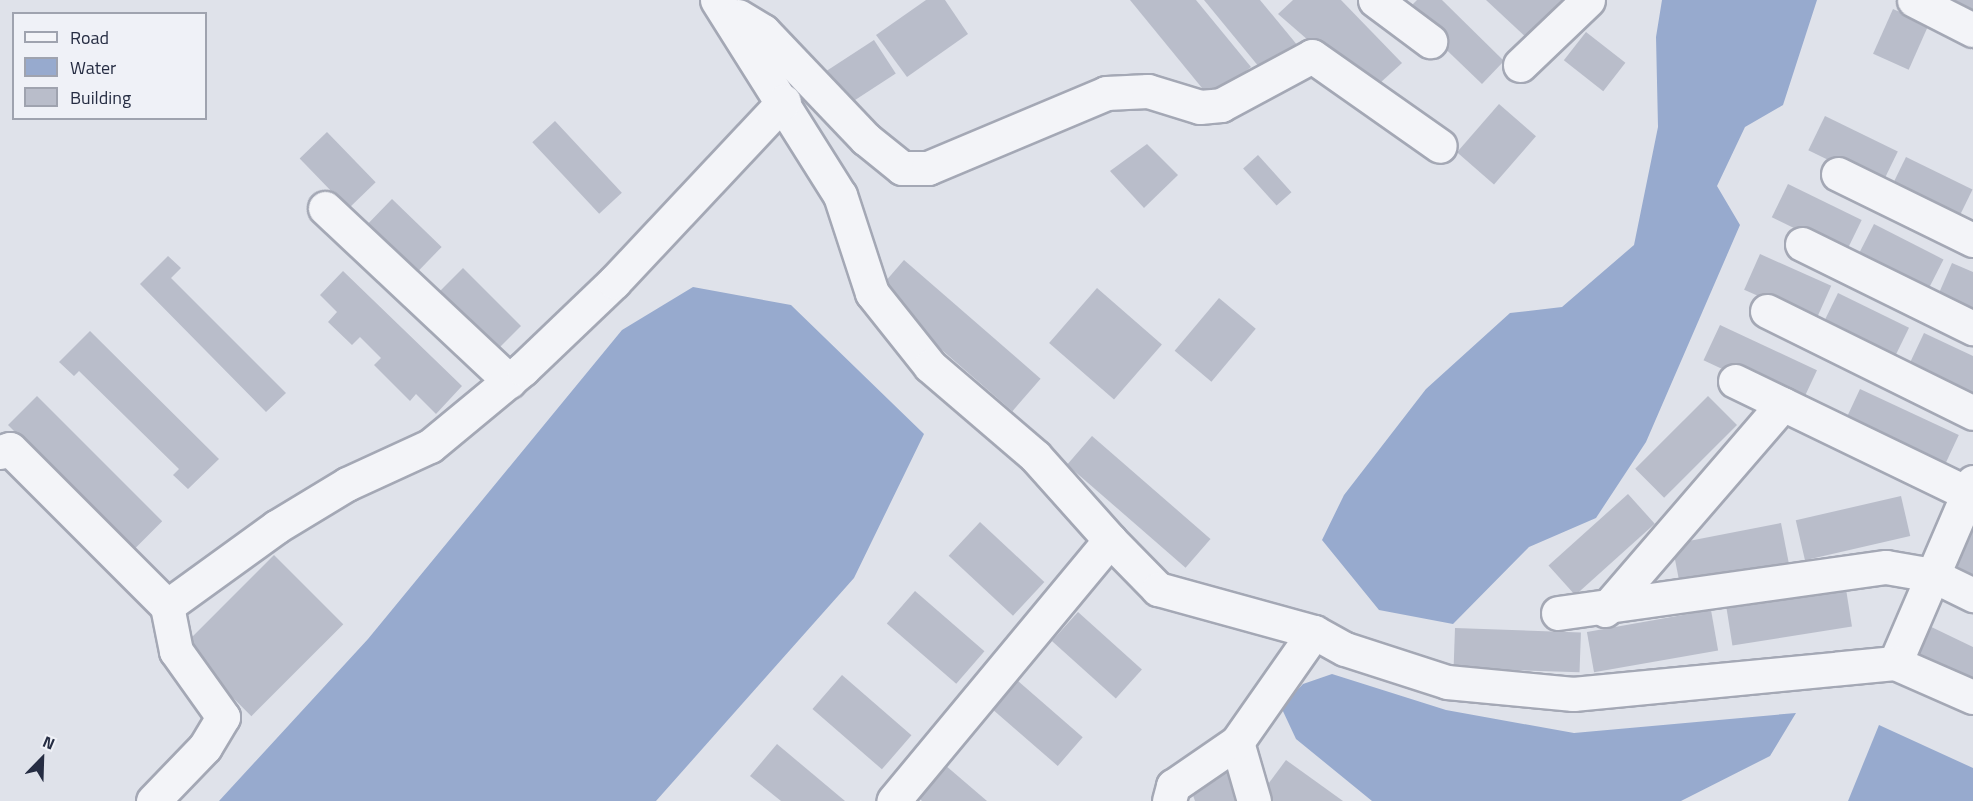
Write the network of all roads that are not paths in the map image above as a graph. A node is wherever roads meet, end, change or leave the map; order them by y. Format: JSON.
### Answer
{"nodes":[{"id":1,"x":1375,"y":0,"type":"edge"},
{"id":2,"x":1588,"y":0,"type":"edge"},
{"id":3,"x":1914,"y":0,"type":"edge"},
{"id":4,"x":721,"y":5,"type":"edge"},
{"id":5,"x":1973,"y":30,"type":"edge"},
{"id":6,"x":1430,"y":41,"type":"dead end"},
{"id":7,"x":1520,"y":65,"type":"dead end"},
{"id":8,"x":784,"y":101,"type":"junction"},
{"id":9,"x":1440,"y":146,"type":"dead end"},
{"id":10,"x":1838,"y":174,"type":"dead end"},
{"id":11,"x":325,"y":208,"type":"dead end"},
{"id":12,"x":1973,"y":240,"type":"edge"},
{"id":13,"x":1802,"y":244,"type":"dead end"},
{"id":14,"x":1767,"y":311,"type":"dead end"},
{"id":15,"x":1973,"y":328,"type":"edge"},
{"id":16,"x":509,"y":381,"type":"junction"},
{"id":17,"x":1735,"y":381,"type":"dead end"},
{"id":18,"x":1783,"y":404,"type":"junction"},
{"id":19,"x":1973,"y":413,"type":"edge"},
{"id":20,"x":0,"y":452,"type":"edge"},
{"id":21,"x":1971,"y":491,"type":"edge"},
{"id":22,"x":1110,"y":540,"type":"junction"},
{"id":23,"x":1932,"y":575,"type":"junction"},
{"id":24,"x":1973,"y":596,"type":"edge"},
{"id":25,"x":167,"y":606,"type":"junction"},
{"id":26,"x":1605,"y":610,"type":"junction"},
{"id":27,"x":1558,"y":613,"type":"dead end"},
{"id":28,"x":1314,"y":632,"type":"junction"},
{"id":29,"x":1895,"y":663,"type":"junction"},
{"id":30,"x":1973,"y":697,"type":"edge"},
{"id":31,"x":1237,"y":742,"type":"junction"},
{"id":32,"x":153,"y":801,"type":"edge"},
{"id":33,"x":892,"y":801,"type":"edge"},
{"id":34,"x":1169,"y":801,"type":"edge"},
{"id":35,"x":1254,"y":801,"type":"edge"}],
"edges":[{"from":1,"to":6,"type":"street"},
{"from":2,"to":7,"type":"street"},
{"from":3,"to":5,"type":"street"},
{"from":4,"to":8,"type":"street"},
{"from":4,"to":9,"type":"street"},
{"from":8,"to":16,"type":"street"},
{"from":8,"to":22,"type":"street"},
{"from":10,"to":12,"type":"street"},
{"from":11,"to":16,"type":"street"},
{"from":13,"to":15,"type":"street"},
{"from":14,"to":19,"type":"street"},
{"from":16,"to":25,"type":"street"},
{"from":17,"to":18,"type":"street"},
{"from":18,"to":21,"type":"street"},
{"from":18,"to":26,"type":"street"},
{"from":20,"to":25,"type":"street"},
{"from":21,"to":23,"type":"street"},
{"from":22,"to":28,"type":"street"},
{"from":22,"to":33,"type":"street"},
{"from":23,"to":24,"type":"street"},
{"from":23,"to":26,"type":"street"},
{"from":23,"to":29,"type":"street"},
{"from":25,"to":32,"type":"street"},
{"from":26,"to":27,"type":"street"},
{"from":28,"to":29,"type":"street"},
{"from":28,"to":31,"type":"street"},
{"from":29,"to":30,"type":"street"},
{"from":31,"to":34,"type":"street"},
{"from":31,"to":35,"type":"street"}]}
